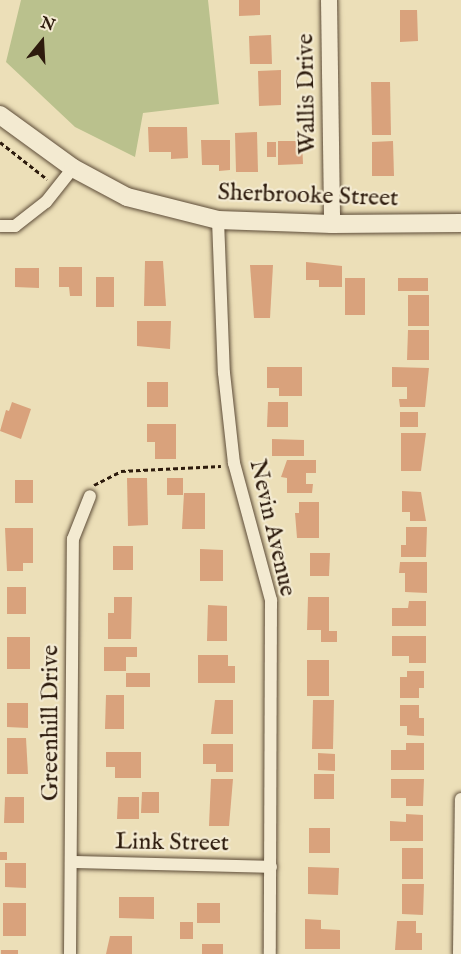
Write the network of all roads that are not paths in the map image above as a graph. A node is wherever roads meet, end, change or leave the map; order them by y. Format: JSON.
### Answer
{"nodes":[{"id":1,"x":329,"y":0,"type":"edge"},
{"id":2,"x":0,"y":115,"type":"edge"},
{"id":3,"x":73,"y":168,"type":"junction"},
{"id":4,"x":218,"y":220,"type":"junction"},
{"id":5,"x":461,"y":223,"type":"edge"},
{"id":6,"x":332,"y":224,"type":"junction"},
{"id":7,"x":0,"y":226,"type":"edge"},
{"id":8,"x":90,"y":496,"type":"road end"},
{"id":9,"x":461,"y":799,"type":"edge"},
{"id":10,"x":460,"y":839,"type":"edge"},
{"id":11,"x":71,"y":862,"type":"junction"},
{"id":12,"x":271,"y":867,"type":"junction"},
{"id":13,"x":70,"y":954,"type":"edge"},
{"id":14,"x":270,"y":954,"type":"edge"},
{"id":15,"x":459,"y":954,"type":"edge"}],
"edges":[{"from":1,"to":6,"type":"street","name":"Wallis Drive"},
{"from":2,"to":3,"type":"main road","name":"Sherbrooke Street"},
{"from":3,"to":4,"type":"main road","name":"Sherbrooke Street"},
{"from":3,"to":7,"type":"street"},
{"from":4,"to":6,"type":"main road","name":"Sherbrooke Street"},
{"from":4,"to":12,"type":"street","name":"Nevin Avenue"},
{"from":5,"to":6,"type":"main road","name":"Sherbrooke Street"},
{"from":8,"to":11,"type":"street","name":"Greenhill Drive"},
{"from":9,"to":10,"type":"street"},
{"from":10,"to":15,"type":"street"},
{"from":11,"to":12,"type":"street","name":"Link Street"},
{"from":11,"to":13,"type":"street","name":"Greenhill Drive"},
{"from":12,"to":14,"type":"street","name":"Nevin Avenue"}]}
